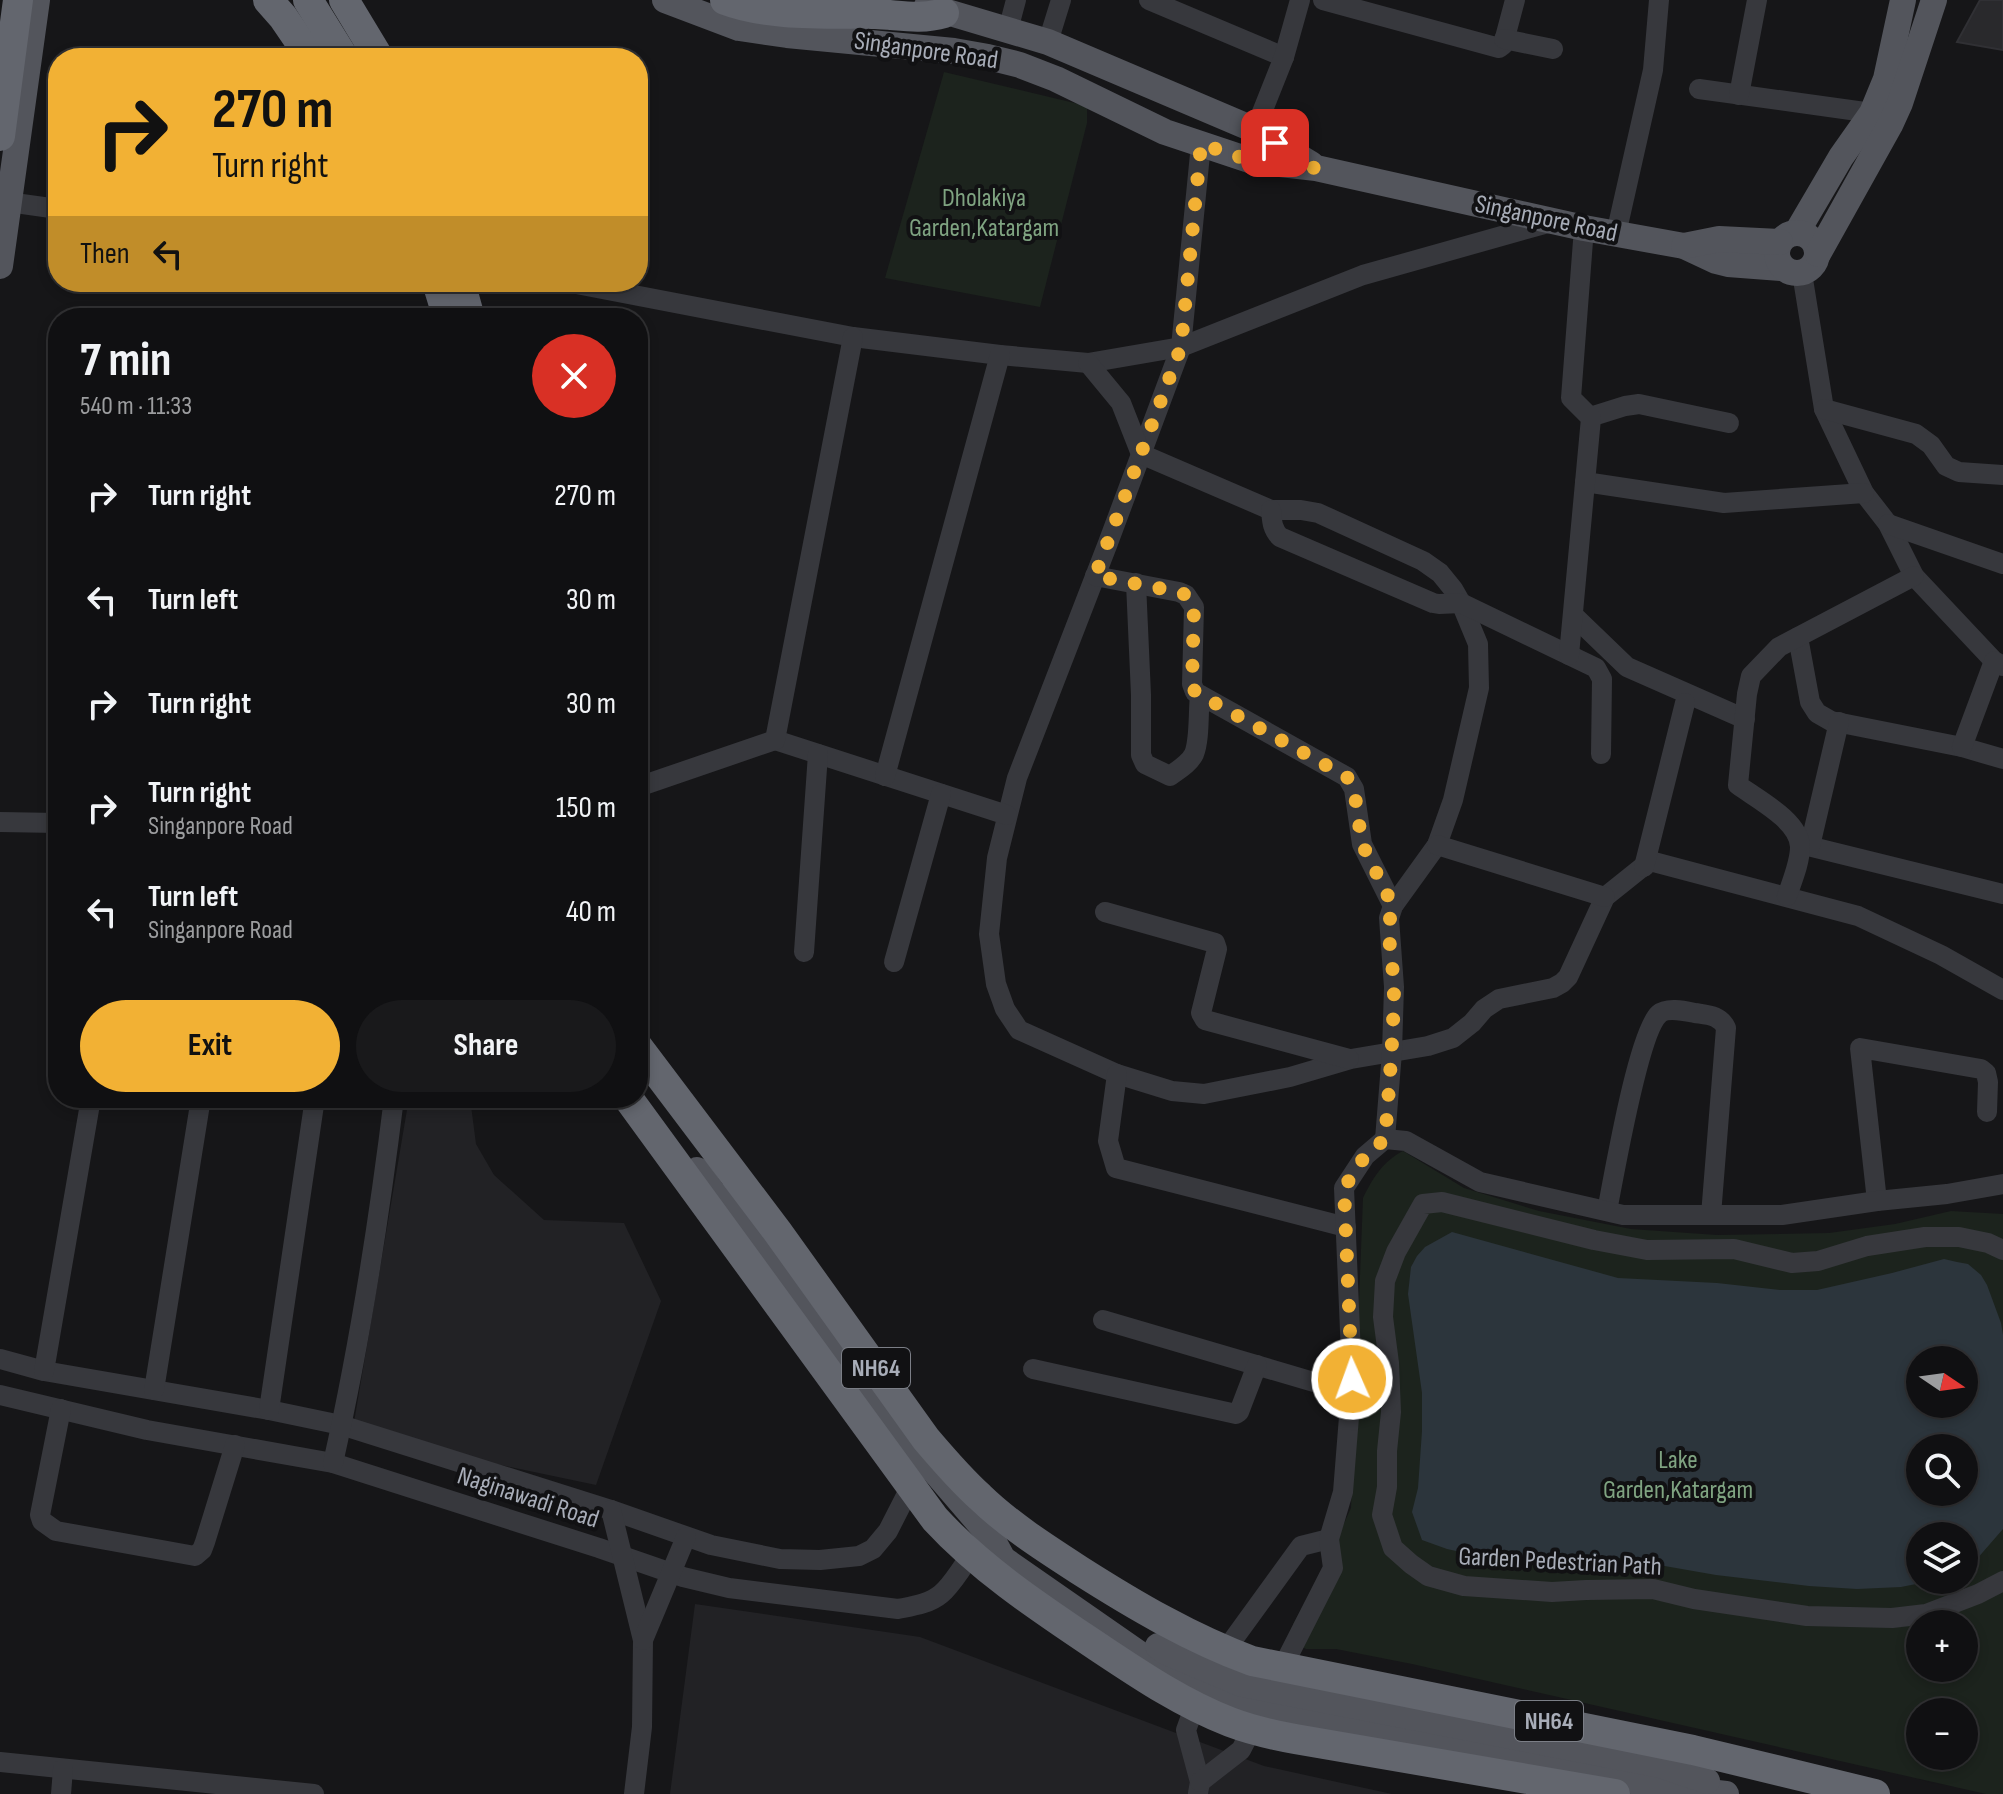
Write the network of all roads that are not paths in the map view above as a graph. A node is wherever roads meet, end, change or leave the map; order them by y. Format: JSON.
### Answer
{"nodes":[{"id":1,"x":18,"y":0,"type":"edge"},
{"id":2,"x":37,"y":0,"type":"edge"},
{"id":3,"x":268,"y":0,"type":"edge"},
{"id":4,"x":308,"y":0,"type":"edge"},
{"id":5,"x":329,"y":0,"type":"edge"},
{"id":6,"x":344,"y":0,"type":"edge"},
{"id":7,"x":665,"y":0,"type":"edge"},
{"id":8,"x":725,"y":0,"type":"edge"},
{"id":9,"x":1016,"y":0,"type":"edge"},
{"id":10,"x":1061,"y":0,"type":"edge"},
{"id":11,"x":1149,"y":0,"type":"edge"},
{"id":12,"x":1300,"y":0,"type":"edge"},
{"id":13,"x":1323,"y":0,"type":"edge"},
{"id":14,"x":1515,"y":0,"type":"edge"},
{"id":15,"x":1659,"y":0,"type":"edge"},
{"id":16,"x":1757,"y":0,"type":"edge"},
{"id":17,"x":1903,"y":0,"type":"edge"},
{"id":18,"x":1934,"y":0,"type":"edge"},
{"id":19,"x":897,"y":5,"type":"edge"},
{"id":20,"x":1182,"y":7,"type":"edge"},
{"id":21,"x":944,"y":13,"type":"joint"},
{"id":22,"x":1008,"y":30,"type":"junction"},
{"id":23,"x":1504,"y":39,"type":"junction"},
{"id":24,"x":1048,"y":42,"type":"junction"},
{"id":25,"x":304,"y":48,"type":"edge"},
{"id":26,"x":338,"y":48,"type":"edge"},
{"id":27,"x":359,"y":48,"type":"edge"},
{"id":28,"x":373,"y":48,"type":"edge"},
{"id":29,"x":1553,"y":49,"type":"dead end"},
{"id":30,"x":1284,"y":57,"type":"junction"},
{"id":31,"x":1699,"y":89,"type":"dead end"},
{"id":32,"x":1739,"y":95,"type":"junction"},
{"id":33,"x":1872,"y":113,"type":"junction"},
{"id":34,"x":1255,"y":130,"type":"junction"},
{"id":35,"x":0,"y":136,"type":"edge"},
{"id":36,"x":1201,"y":144,"type":"junction"},
{"id":37,"x":1316,"y":168,"type":"junction"},
{"id":38,"x":4,"y":201,"type":"edge"},
{"id":39,"x":48,"y":208,"type":"edge"},
{"id":40,"x":1555,"y":221,"type":"junction"},
{"id":41,"x":1584,"y":228,"type":"junction"},
{"id":42,"x":1616,"y":234,"type":"junction"},
{"id":43,"x":1796,"y":254,"type":"junction"},
{"id":44,"x":0,"y":266,"type":"edge"},
{"id":45,"x":618,"y":292,"type":"edge"},
{"id":46,"x":853,"y":337,"type":"junction"},
{"id":47,"x":1181,"y":347,"type":"junction"},
{"id":48,"x":1000,"y":355,"type":"junction"},
{"id":49,"x":1088,"y":363,"type":"junction"},
{"id":50,"x":1824,"y":409,"type":"junction"},
{"id":51,"x":1590,"y":417,"type":"junction"},
{"id":52,"x":1729,"y":423,"type":"dead end"},
{"id":53,"x":1141,"y":454,"type":"junction"},
{"id":54,"x":2003,"y":475,"type":"edge"},
{"id":55,"x":1585,"y":482,"type":"junction"},
{"id":56,"x":1864,"y":493,"type":"junction"},
{"id":57,"x":1271,"y":510,"type":"junction"},
{"id":58,"x":1888,"y":524,"type":"junction"},
{"id":59,"x":2003,"y":564,"type":"edge"},
{"id":60,"x":1095,"y":576,"type":"junction"},
{"id":61,"x":1914,"y":576,"type":"junction"},
{"id":62,"x":1136,"y":583,"type":"junction"},
{"id":63,"x":1461,"y":603,"type":"junction"},
{"id":64,"x":1573,"y":615,"type":"junction"},
{"id":65,"x":1798,"y":637,"type":"junction"},
{"id":66,"x":1569,"y":655,"type":"junction"},
{"id":67,"x":1998,"y":663,"type":"edge"},
{"id":68,"x":1200,"y":695,"type":"junction"},
{"id":69,"x":1685,"y":703,"type":"dead end"},
{"id":70,"x":1745,"y":719,"type":"junction"},
{"id":71,"x":1839,"y":722,"type":"junction"},
{"id":72,"x":775,"y":740,"type":"junction"},
{"id":73,"x":1962,"y":747,"type":"junction"},
{"id":74,"x":818,"y":754,"type":"junction"},
{"id":75,"x":1601,"y":754,"type":"dead end"},
{"id":76,"x":2003,"y":759,"type":"edge"},
{"id":77,"x":885,"y":776,"type":"junction"},
{"id":78,"x":648,"y":784,"type":"edge"},
{"id":79,"x":941,"y":794,"type":"junction"},
{"id":80,"x":1007,"y":815,"type":"junction"},
{"id":81,"x":0,"y":822,"type":"edge"},
{"id":82,"x":48,"y":823,"type":"edge"},
{"id":83,"x":1437,"y":845,"type":"junction"},
{"id":84,"x":1805,"y":845,"type":"junction"},
{"id":85,"x":1644,"y":867,"type":"junction"},
{"id":86,"x":2003,"y":894,"type":"edge"},
{"id":87,"x":1787,"y":896,"type":"junction"},
{"id":88,"x":1605,"y":897,"type":"junction"},
{"id":89,"x":1393,"y":906,"type":"junction"},
{"id":90,"x":1105,"y":912,"type":"dead end"},
{"id":91,"x":804,"y":952,"type":"dead end"},
{"id":92,"x":894,"y":962,"type":"dead end"},
{"id":93,"x":2003,"y":990,"type":"edge"},
{"id":94,"x":1392,"y":1052,"type":"junction"},
{"id":95,"x":1351,"y":1059,"type":"junction"},
{"id":96,"x":648,"y":1060,"type":"edge"},
{"id":97,"x":1117,"y":1074,"type":"junction"},
{"id":98,"x":648,"y":1077,"type":"edge"},
{"id":99,"x":648,"y":1104,"type":"edge"},
{"id":100,"x":89,"y":1108,"type":"edge"},
{"id":101,"x":199,"y":1108,"type":"edge"},
{"id":102,"x":314,"y":1108,"type":"edge"},
{"id":103,"x":393,"y":1108,"type":"edge"},
{"id":104,"x":636,"y":1108,"type":"edge"},
{"id":105,"x":1987,"y":1112,"type":"dead end"},
{"id":106,"x":1385,"y":1139,"type":"junction"},
{"id":107,"x":2003,"y":1184,"type":"edge"},
{"id":108,"x":1877,"y":1201,"type":"junction"},
{"id":109,"x":731,"y":1202,"type":"junction"},
{"id":110,"x":1607,"y":1211,"type":"junction"},
{"id":111,"x":1711,"y":1215,"type":"junction"},
{"id":112,"x":1346,"y":1227,"type":"junction"},
{"id":113,"x":2003,"y":1250,"type":"edge"},
{"id":114,"x":1103,"y":1320,"type":"dead end"},
{"id":115,"x":0,"y":1359,"type":"edge"},
{"id":116,"x":1257,"y":1365,"type":"junction"},
{"id":117,"x":1033,"y":1369,"type":"dead end"},
{"id":118,"x":44,"y":1371,"type":"junction"},
{"id":119,"x":154,"y":1390,"type":"junction"},
{"id":120,"x":1351,"y":1393,"type":"junction"},
{"id":121,"x":0,"y":1395,"type":"edge"},
{"id":122,"x":61,"y":1409,"type":"junction"},
{"id":123,"x":269,"y":1410,"type":"junction"},
{"id":124,"x":341,"y":1425,"type":"junction"},
{"id":125,"x":235,"y":1445,"type":"junction"},
{"id":126,"x":333,"y":1463,"type":"junction"},
{"id":127,"x":922,"y":1465,"type":"junction"},
{"id":128,"x":611,"y":1510,"type":"junction"},
{"id":129,"x":986,"y":1533,"type":"junction"},
{"id":130,"x":686,"y":1537,"type":"junction"},
{"id":131,"x":1329,"y":1539,"type":"junction"},
{"id":132,"x":622,"y":1556,"type":"junction"},
{"id":133,"x":672,"y":1573,"type":"junction"},
{"id":134,"x":2003,"y":1581,"type":"edge"},
{"id":135,"x":643,"y":1640,"type":"junction"},
{"id":136,"x":1208,"y":1679,"type":"junction"},
{"id":137,"x":1266,"y":1699,"type":"junction"},
{"id":138,"x":0,"y":1762,"type":"edge"},
{"id":139,"x":63,"y":1769,"type":"junction"},
{"id":140,"x":1542,"y":1780,"type":"edge"},
{"id":141,"x":138,"y":1785,"type":"edge"},
{"id":142,"x":1199,"y":1788,"type":"edge"},
{"id":143,"x":61,"y":1794,"type":"edge"},
{"id":144,"x":314,"y":1794,"type":"edge"},
{"id":145,"x":634,"y":1794,"type":"edge"},
{"id":146,"x":1615,"y":1794,"type":"edge"},
{"id":147,"x":1726,"y":1794,"type":"edge"},
{"id":148,"x":1744,"y":1794,"type":"edge"},
{"id":149,"x":1875,"y":1794,"type":"edge"}],
"edges":[{"from":1,"to":35,"type":"highway"},
{"from":2,"to":38,"type":"main road"},
{"from":3,"to":25,"type":"highway"},
{"from":4,"to":26,"type":"highway"},
{"from":5,"to":27,"type":"highway"},
{"from":6,"to":28,"type":"highway"},
{"from":7,"to":36,"type":"main road","name":"Singanpore Road"},
{"from":8,"to":19,"type":"highway"},
{"from":9,"to":22,"type":"street"},
{"from":10,"to":24,"type":"street"},
{"from":11,"to":20,"type":"street"},
{"from":12,"to":30,"type":"street"},
{"from":13,"to":23,"type":"street"},
{"from":14,"to":23,"type":"street"},
{"from":15,"to":42,"type":"street"},
{"from":16,"to":32,"type":"street"},
{"from":17,"to":33,"type":"main road"},
{"from":18,"to":43,"type":"main road"},
{"from":19,"to":21,"type":"highway"},
{"from":20,"to":30,"type":"street"},
{"from":21,"to":22,"type":"main road","name":"Singanpore Road"},
{"from":22,"to":24,"type":"main road","name":"Singanpore Road"},
{"from":23,"to":29,"type":"street"},
{"from":24,"to":34,"type":"main road","name":"Singanpore Road"},
{"from":30,"to":34,"type":"street"},
{"from":31,"to":32,"type":"street"},
{"from":32,"to":33,"type":"street"},
{"from":33,"to":43,"type":"main road"},
{"from":34,"to":37,"type":"main road","name":"Singanpore Road"},
{"from":36,"to":37,"type":"main road","name":"Singanpore Road"},
{"from":36,"to":47,"type":"street"},
{"from":37,"to":40,"type":"main road","name":"Singanpore Road"},
{"from":38,"to":39,"type":"street"},
{"from":38,"to":44,"type":"main road"},
{"from":40,"to":41,"type":"main road","name":"Singanpore Road"},
{"from":40,"to":47,"type":"street"},
{"from":41,"to":42,"type":"main road","name":"Singanpore Road"},
{"from":41,"to":51,"type":"street"},
{"from":42,"to":43,"type":"main road","name":"Singanpore Road"},
{"from":43,"to":50,"type":"street"},
{"from":45,"to":46,"type":"street"},
{"from":46,"to":48,"type":"street"},
{"from":46,"to":72,"type":"street"},
{"from":47,"to":49,"type":"street"},
{"from":47,"to":53,"type":"street"},
{"from":48,"to":49,"type":"street"},
{"from":48,"to":77,"type":"street"},
{"from":49,"to":53,"type":"street"},
{"from":50,"to":54,"type":"street"},
{"from":50,"to":56,"type":"street"},
{"from":51,"to":52,"type":"street"},
{"from":51,"to":55,"type":"street"},
{"from":53,"to":57,"type":"street"},
{"from":53,"to":60,"type":"street"},
{"from":55,"to":56,"type":"street"},
{"from":55,"to":64,"type":"street"},
{"from":56,"to":58,"type":"street"},
{"from":57,"to":63,"type":"street"},
{"from":57,"to":63,"type":"street"},
{"from":58,"to":59,"type":"street"},
{"from":58,"to":61,"type":"street"},
{"from":60,"to":62,"type":"street"},
{"from":60,"to":80,"type":"street"},
{"from":61,"to":65,"type":"street"},
{"from":61,"to":67,"type":"street"},
{"from":62,"to":68,"type":"street"},
{"from":62,"to":68,"type":"street"},
{"from":63,"to":66,"type":"street"},
{"from":63,"to":83,"type":"street"},
{"from":64,"to":66,"type":"street"},
{"from":64,"to":70,"type":"street"},
{"from":65,"to":70,"type":"street"},
{"from":65,"to":71,"type":"street"},
{"from":66,"to":75,"type":"street"},
{"from":67,"to":73,"type":"street"},
{"from":68,"to":89,"type":"street"},
{"from":69,"to":85,"type":"street"},
{"from":70,"to":84,"type":"street"},
{"from":71,"to":73,"type":"street"},
{"from":71,"to":84,"type":"street"},
{"from":72,"to":74,"type":"street"},
{"from":72,"to":78,"type":"street"},
{"from":73,"to":76,"type":"street"},
{"from":74,"to":77,"type":"street"},
{"from":74,"to":91,"type":"street"},
{"from":77,"to":79,"type":"street"},
{"from":79,"to":80,"type":"street"},
{"from":79,"to":92,"type":"street"},
{"from":80,"to":97,"type":"street"},
{"from":81,"to":82,"type":"street"},
{"from":83,"to":88,"type":"street"},
{"from":83,"to":89,"type":"street"},
{"from":84,"to":86,"type":"street"},
{"from":84,"to":87,"type":"street"},
{"from":85,"to":87,"type":"street"},
{"from":85,"to":88,"type":"street"},
{"from":87,"to":93,"type":"street"},
{"from":88,"to":94,"type":"street"},
{"from":89,"to":94,"type":"street"},
{"from":90,"to":95,"type":"street"},
{"from":94,"to":95,"type":"street"},
{"from":94,"to":106,"type":"street"},
{"from":95,"to":97,"type":"street"},
{"from":96,"to":127,"type":"highway","number":"NH64"},
{"from":97,"to":112,"type":"street"},
{"from":98,"to":109,"type":"main road"},
{"from":99,"to":109,"type":"main road"},
{"from":100,"to":118,"type":"street"},
{"from":101,"to":119,"type":"street"},
{"from":102,"to":123,"type":"street"},
{"from":103,"to":124,"type":"street"},
{"from":104,"to":127,"type":"highway","number":"NH64"},
{"from":105,"to":108,"type":"street"},
{"from":106,"to":110,"type":"street"},
{"from":106,"to":112,"type":"street"},
{"from":107,"to":108,"type":"street"},
{"from":108,"to":111,"type":"street"},
{"from":109,"to":127,"type":"main road"},
{"from":110,"to":111,"type":"street"},
{"from":110,"to":111,"type":"street"},
{"from":112,"to":120,"type":"street"},
{"from":113,"to":134,"type":"street","name":"Garden Pedestrian Path"},
{"from":114,"to":116,"type":"street"},
{"from":115,"to":118,"type":"street","name":"Naginawadi Road"},
{"from":116,"to":117,"type":"street"},
{"from":116,"to":120,"type":"street"},
{"from":118,"to":119,"type":"street","name":"Naginawadi Road"},
{"from":119,"to":123,"type":"street","name":"Naginawadi Road"},
{"from":120,"to":131,"type":"street"},
{"from":121,"to":122,"type":"street","name":"Naginawadi Road"},
{"from":122,"to":125,"type":"street","name":"Naginawadi Road"},
{"from":122,"to":125,"type":"street"},
{"from":123,"to":124,"type":"street","name":"Naginawadi Road"},
{"from":124,"to":126,"type":"street"},
{"from":124,"to":128,"type":"street","name":"Naginawadi Road"},
{"from":125,"to":126,"type":"street","name":"Naginawadi Road"},
{"from":126,"to":132,"type":"street","name":"Naginawadi Road"},
{"from":127,"to":129,"type":"highway","number":"NH64"},
{"from":127,"to":129,"type":"highway","number":"NH64"},
{"from":127,"to":130,"type":"street","name":"Naginawadi Road"},
{"from":128,"to":130,"type":"street","name":"Naginawadi Road"},
{"from":128,"to":132,"type":"street"},
{"from":129,"to":133,"type":"street","name":"Naginawadi Road"},
{"from":129,"to":136,"type":"highway","number":"NH64"},
{"from":129,"to":136,"type":"highway","number":"NH64"},
{"from":130,"to":133,"type":"street"},
{"from":131,"to":136,"type":"street"},
{"from":131,"to":137,"type":"street"},
{"from":132,"to":133,"type":"street","name":"Naginawadi Road"},
{"from":132,"to":135,"type":"street"},
{"from":133,"to":135,"type":"street"},
{"from":135,"to":145,"type":"street"},
{"from":136,"to":137,"type":"highway","number":"NH64"},
{"from":136,"to":137,"type":"highway","number":"NH64"},
{"from":136,"to":142,"type":"street"},
{"from":137,"to":140,"type":"highway","number":"NH64"},
{"from":137,"to":142,"type":"street"},
{"from":137,"to":148,"type":"main road"},
{"from":137,"to":149,"type":"highway","number":"NH64"},
{"from":138,"to":139,"type":"street"},
{"from":139,"to":141,"type":"street"},
{"from":139,"to":143,"type":"street"},
{"from":140,"to":146,"type":"highway","number":"NH64"},
{"from":140,"to":147,"type":"main road"},
{"from":141,"to":144,"type":"street"}]}
